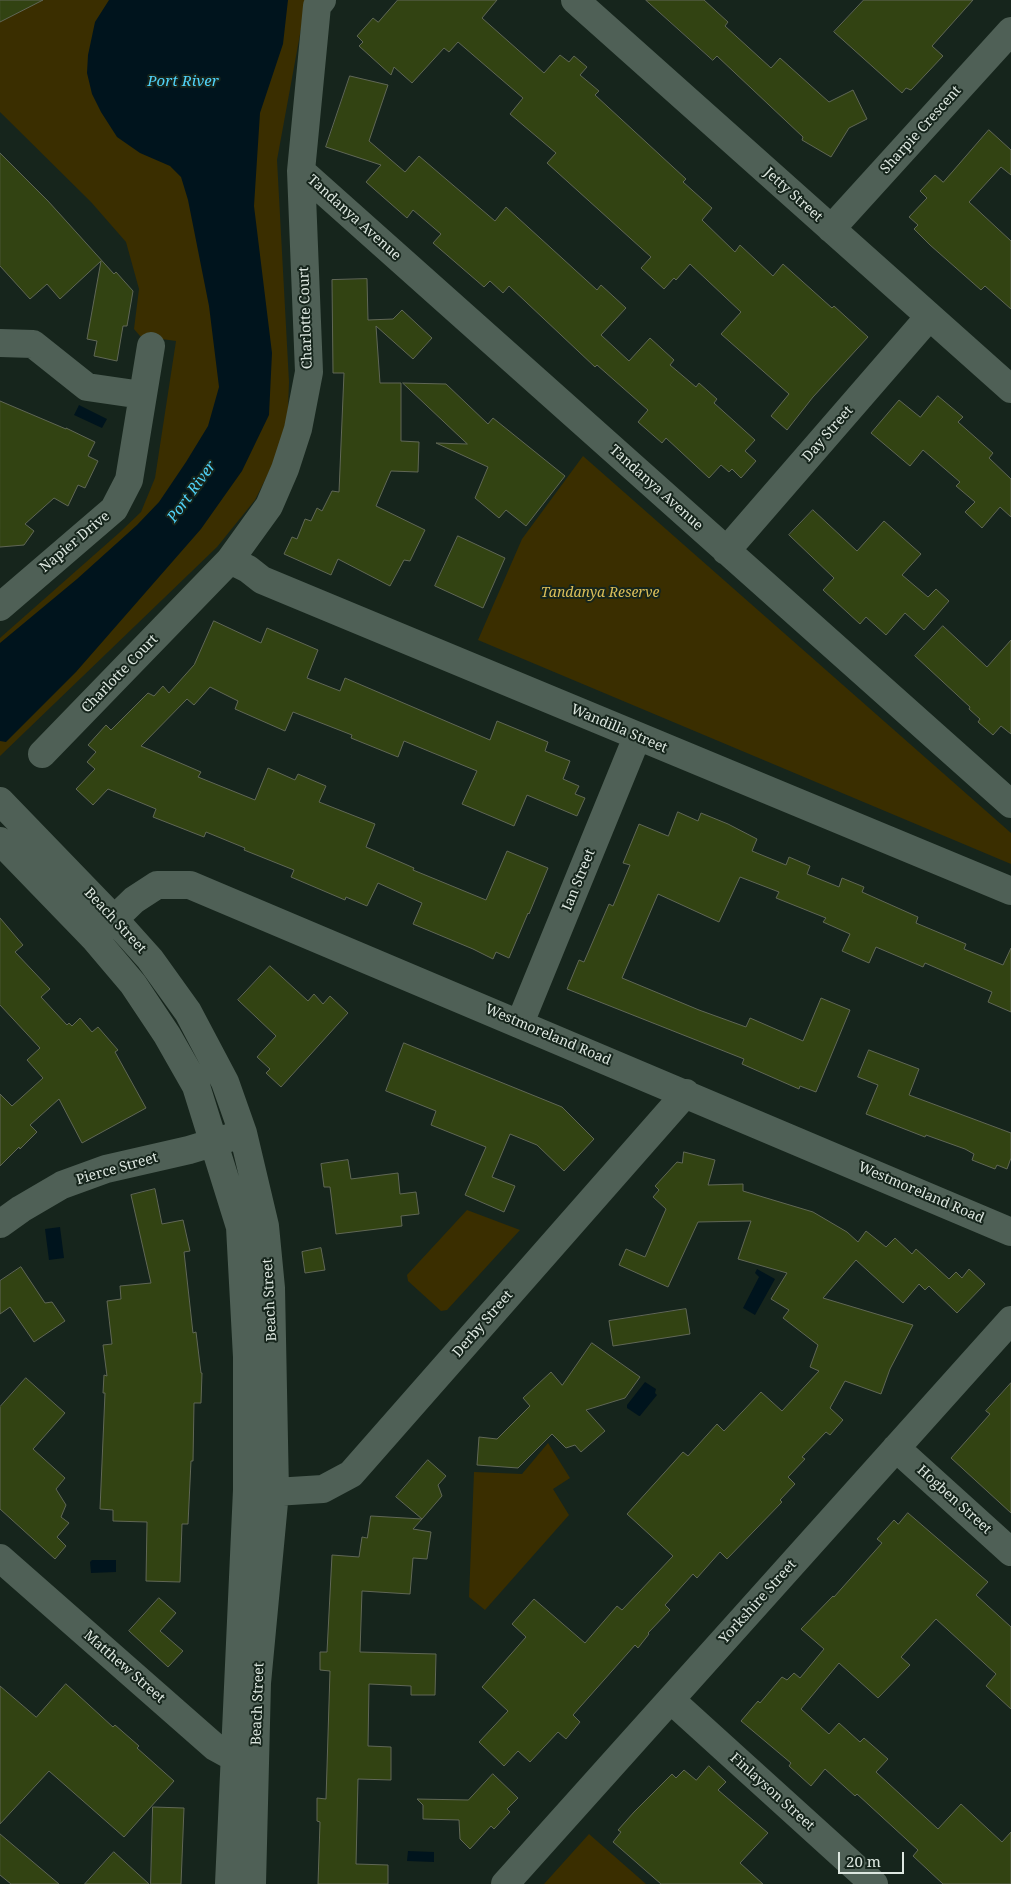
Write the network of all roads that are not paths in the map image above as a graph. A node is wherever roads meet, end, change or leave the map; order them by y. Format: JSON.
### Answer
{"nodes":[{"id":1,"x":322,"y":0,"type":"edge"},
{"id":2,"x":583,"y":3,"type":"edge"},
{"id":3,"x":1011,"y":30,"type":"edge"},
{"id":4,"x":301,"y":171,"type":"junction"},
{"id":5,"x":831,"y":229,"type":"junction"},
{"id":6,"x":929,"y":316,"type":"junction"},
{"id":7,"x":0,"y":343,"type":"edge"},
{"id":8,"x":151,"y":346,"type":"dead end"},
{"id":9,"x":1011,"y":389,"type":"edge"},
{"id":10,"x":142,"y":395,"type":"junction"},
{"id":11,"x":726,"y":551,"type":"junction"},
{"id":12,"x":230,"y":560,"type":"junction"},
{"id":13,"x":0,"y":606,"type":"edge"},
{"id":14,"x":637,"y":737,"type":"junction"},
{"id":15,"x":42,"y":754,"type":"dead end"},
{"id":16,"x":0,"y":801,"type":"edge"},
{"id":17,"x":1011,"y":804,"type":"edge"},
{"id":18,"x":0,"y":841,"type":"edge"},
{"id":19,"x":1011,"y":890,"type":"edge"},
{"id":20,"x":115,"y":920,"type":"junction"},
{"id":21,"x":94,"y":938,"type":"junction"},
{"id":22,"x":520,"y":1023,"type":"junction"},
{"id":23,"x":686,"y":1093,"type":"junction"},
{"id":24,"x":243,"y":1133,"type":"junction"},
{"id":25,"x":214,"y":1142,"type":"junction"},
{"id":26,"x":0,"y":1224,"type":"edge"},
{"id":27,"x":1011,"y":1232,"type":"edge"},
{"id":28,"x":1011,"y":1320,"type":"edge"},
{"id":29,"x":896,"y":1448,"type":"junction"},
{"id":30,"x":247,"y":1490,"type":"junction"},
{"id":31,"x":274,"y":1492,"type":"junction"},
{"id":32,"x":1011,"y":1552,"type":"edge"},
{"id":33,"x":0,"y":1558,"type":"edge"},
{"id":34,"x":670,"y":1700,"type":"junction"},
{"id":35,"x":246,"y":1758,"type":"junction"},
{"id":36,"x":229,"y":1884,"type":"edge"},
{"id":37,"x":252,"y":1884,"type":"edge"},
{"id":38,"x":505,"y":1884,"type":"edge"},
{"id":39,"x":874,"y":1884,"type":"edge"}],
"edges":[{"from":1,"to":4,"type":"street","name":"Charlotte Court"},
{"from":2,"to":5,"type":"street","name":"Jetty Street"},
{"from":3,"to":5,"type":"street","name":"Sharpie Crescent"},
{"from":4,"to":11,"type":"street","name":"Tandanya Avenue"},
{"from":4,"to":12,"type":"street","name":"Charlotte Court"},
{"from":5,"to":6,"type":"street","name":"Jetty Street"},
{"from":6,"to":9,"type":"street","name":"Jetty Street"},
{"from":6,"to":11,"type":"street","name":"Day Street"},
{"from":7,"to":10,"type":"street"},
{"from":8,"to":10,"type":"street","name":"Napier Drive"},
{"from":10,"to":13,"type":"street","name":"Napier Drive"},
{"from":11,"to":17,"type":"street","name":"Tandanya Avenue"},
{"from":12,"to":14,"type":"street","name":"Wandilla Street"},
{"from":12,"to":15,"type":"street","name":"Charlotte Court"},
{"from":14,"to":19,"type":"street","name":"Wandilla Street"},
{"from":14,"to":22,"type":"street","name":"Ian Street"},
{"from":16,"to":20,"type":"street","name":"Beach Street"},
{"from":18,"to":21,"type":"street","name":"Beach Street"},
{"from":20,"to":21,"type":"street","name":"Westmoreland Road"},
{"from":20,"to":22,"type":"street","name":"Westmoreland Road"},
{"from":20,"to":24,"type":"street","name":"Beach Street"},
{"from":21,"to":25,"type":"street","name":"Beach Street"},
{"from":22,"to":23,"type":"street","name":"Westmoreland Road"},
{"from":23,"to":27,"type":"street","name":"Westmoreland Road"},
{"from":23,"to":31,"type":"street","name":"Derby Street"},
{"from":24,"to":25,"type":"street","name":"Pierce Street"},
{"from":24,"to":31,"type":"street","name":"Beach Street"},
{"from":25,"to":26,"type":"street","name":"Pierce Street"},
{"from":25,"to":30,"type":"street","name":"Beach Street"},
{"from":28,"to":29,"type":"street","name":"Yorkshire Street"},
{"from":29,"to":32,"type":"street","name":"Hogben Street"},
{"from":29,"to":34,"type":"street","name":"Yorkshire Street"},
{"from":30,"to":31,"type":"street","name":"Derby Street"},
{"from":30,"to":35,"type":"street","name":"Beach Street"},
{"from":31,"to":35,"type":"street","name":"Beach Street"},
{"from":33,"to":35,"type":"street","name":"Matthew Street"},
{"from":34,"to":38,"type":"street","name":"Yorkshire Street"},
{"from":34,"to":39,"type":"street","name":"Finlayson Street"},
{"from":35,"to":36,"type":"street","name":"Beach Street"},
{"from":35,"to":37,"type":"street","name":"Beach Street"}]}
